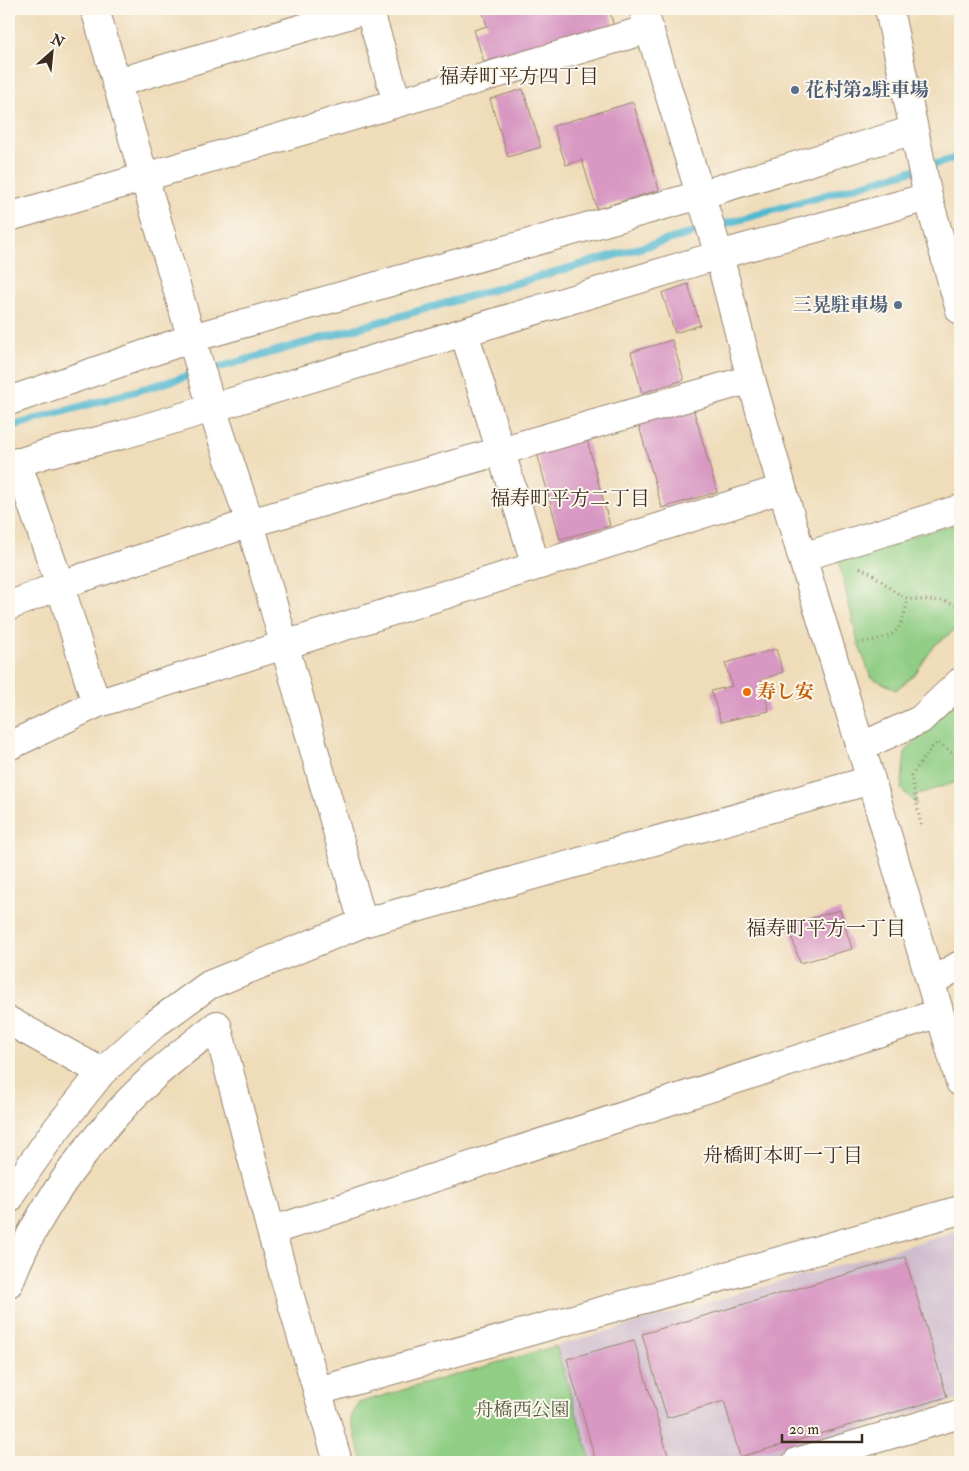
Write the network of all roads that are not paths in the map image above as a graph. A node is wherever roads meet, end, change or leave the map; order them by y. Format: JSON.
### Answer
{"nodes":[{"id":1,"x":95,"y":9,"type":"edge"},
{"id":2,"x":369,"y":9,"type":"edge"},
{"id":3,"x":889,"y":9,"type":"edge"},
{"id":4,"x":646,"y":19,"type":"edge"},
{"id":5,"x":116,"y":83,"type":"junction"},
{"id":6,"x":397,"y":102,"type":"junction"},
{"id":7,"x":916,"y":141,"type":"junction"},
{"id":8,"x":144,"y":176,"type":"junction"},
{"id":9,"x":926,"y":191,"type":"junction"},
{"id":10,"x":703,"y":205,"type":"junction"},
{"id":11,"x":9,"y":216,"type":"edge"},
{"id":12,"x":717,"y":250,"type":"junction"},
{"id":13,"x":960,"y":310,"type":"edge"},
{"id":14,"x":464,"y":332,"type":"junction"},
{"id":15,"x":194,"y":347,"type":"junction"},
{"id":16,"x":751,"y":379,"type":"junction"},
{"id":17,"x":9,"y":401,"type":"edge"},
{"id":18,"x":210,"y":401,"type":"junction"},
{"id":19,"x":499,"y":452,"type":"junction"},
{"id":20,"x":13,"y":464,"type":"edge"},
{"id":21,"x":782,"y":488,"type":"junction"},
{"id":22,"x":960,"y":509,"type":"edge"},
{"id":23,"x":250,"y":523,"type":"junction"},
{"id":24,"x":802,"y":557,"type":"junction"},
{"id":25,"x":536,"y":566,"type":"junction"},
{"id":26,"x":60,"y":585,"type":"junction"},
{"id":27,"x":9,"y":606,"type":"edge"},
{"id":28,"x":284,"y":646,"type":"junction"},
{"id":29,"x":960,"y":682,"type":"edge"},
{"id":30,"x":96,"y":704,"type":"junction"},
{"id":31,"x":9,"y":746,"type":"edge"},
{"id":32,"x":860,"y":747,"type":"junction"},
{"id":33,"x":871,"y":780,"type":"junction"},
{"id":34,"x":363,"y":924,"type":"junction"},
{"id":35,"x":960,"y":966,"type":"edge"},
{"id":36,"x":932,"y":982,"type":"junction"},
{"id":37,"x":939,"y":1013,"type":"junction"},
{"id":38,"x":9,"y":1021,"type":"edge"},
{"id":39,"x":102,"y":1072,"type":"junction"},
{"id":40,"x":960,"y":1082,"type":"edge"},
{"id":41,"x":9,"y":1199,"type":"edge"},
{"id":42,"x":960,"y":1210,"type":"edge"},
{"id":43,"x":272,"y":1231,"type":"junction"},
{"id":44,"x":9,"y":1283,"type":"edge"},
{"id":45,"x":318,"y":1391,"type":"junction"},
{"id":46,"x":960,"y":1414,"type":"edge"},
{"id":47,"x":338,"y":1462,"type":"edge"},
{"id":48,"x":797,"y":1462,"type":"edge"}],
"edges":[{"from":1,"to":5,"type":"street"},
{"from":2,"to":5,"type":"street"},
{"from":2,"to":6,"type":"street"},
{"from":3,"to":7,"type":"street"},
{"from":4,"to":6,"type":"street"},
{"from":4,"to":10,"type":"street"},
{"from":5,"to":8,"type":"street"},
{"from":6,"to":8,"type":"street"},
{"from":7,"to":9,"type":"street"},
{"from":7,"to":10,"type":"street"},
{"from":8,"to":11,"type":"street"},
{"from":8,"to":15,"type":"street"},
{"from":9,"to":12,"type":"street"},
{"from":9,"to":13,"type":"street"},
{"from":10,"to":12,"type":"street"},
{"from":10,"to":15,"type":"street"},
{"from":12,"to":14,"type":"street"},
{"from":12,"to":16,"type":"street"},
{"from":14,"to":18,"type":"street"},
{"from":14,"to":19,"type":"street"},
{"from":15,"to":17,"type":"street"},
{"from":15,"to":18,"type":"street"},
{"from":16,"to":19,"type":"street"},
{"from":16,"to":21,"type":"street"},
{"from":18,"to":20,"type":"street"},
{"from":18,"to":23,"type":"street"},
{"from":19,"to":23,"type":"street"},
{"from":19,"to":25,"type":"street"},
{"from":20,"to":26,"type":"street"},
{"from":21,"to":24,"type":"street"},
{"from":21,"to":25,"type":"street"},
{"from":22,"to":24,"type":"street"},
{"from":23,"to":26,"type":"street"},
{"from":23,"to":28,"type":"street"},
{"from":24,"to":32,"type":"street"},
{"from":25,"to":28,"type":"street"},
{"from":26,"to":27,"type":"street"},
{"from":26,"to":30,"type":"street"},
{"from":28,"to":30,"type":"street"},
{"from":28,"to":34,"type":"street"},
{"from":29,"to":32,"type":"street"},
{"from":30,"to":31,"type":"street"},
{"from":32,"to":33,"type":"street"},
{"from":33,"to":34,"type":"street"},
{"from":33,"to":36,"type":"street"},
{"from":34,"to":39,"type":"street"},
{"from":35,"to":36,"type":"street"},
{"from":36,"to":37,"type":"street"},
{"from":37,"to":40,"type":"street"},
{"from":37,"to":43,"type":"street"},
{"from":38,"to":39,"type":"street"},
{"from":39,"to":41,"type":"street"},
{"from":42,"to":45,"type":"street"},
{"from":43,"to":44,"type":"street"},
{"from":43,"to":45,"type":"street"},
{"from":45,"to":47,"type":"street"},
{"from":46,"to":48,"type":"street"}]}
